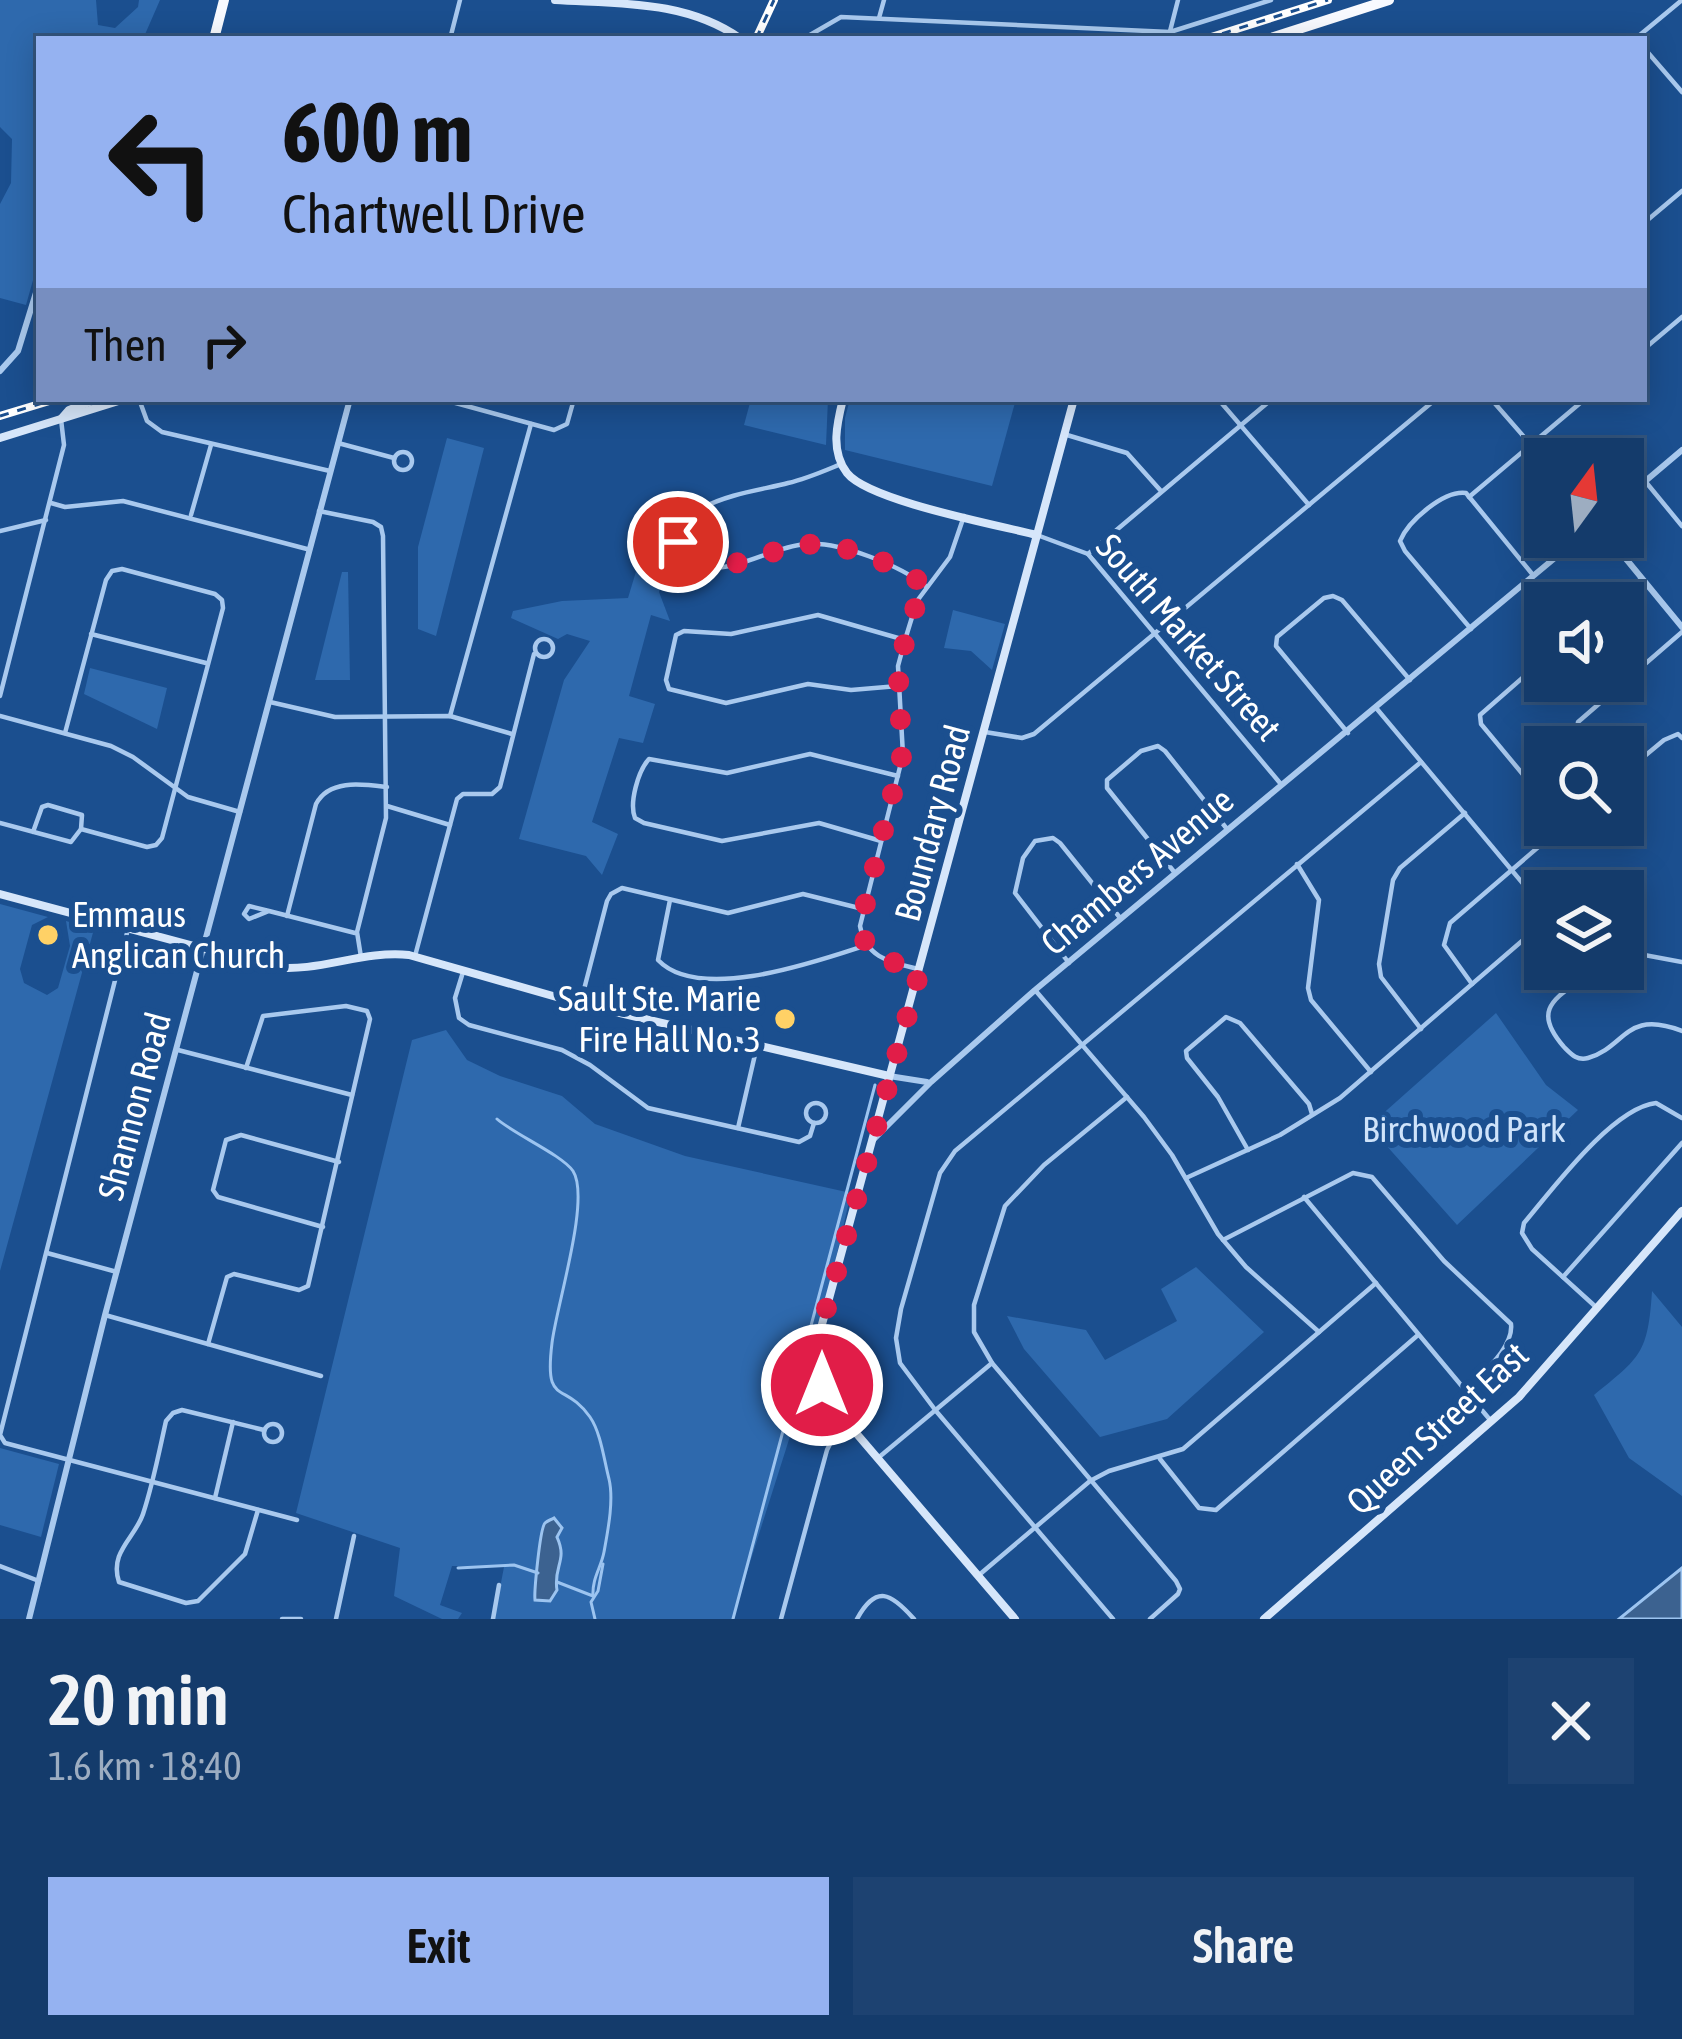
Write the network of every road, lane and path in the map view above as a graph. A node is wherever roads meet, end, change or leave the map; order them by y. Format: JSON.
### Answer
{"nodes":[{"id":1,"x":224,"y":0,"type":"edge"},
{"id":2,"x":460,"y":0,"type":"edge"},
{"id":3,"x":555,"y":0,"type":"edge"},
{"id":4,"x":884,"y":0,"type":"edge"},
{"id":5,"x":1178,"y":0,"type":"edge"},
{"id":6,"x":1271,"y":0,"type":"edge"},
{"id":7,"x":1389,"y":0,"type":"edge"},
{"id":8,"x":1682,"y":0,"type":"edge"},
{"id":9,"x":879,"y":18,"type":"junction"},
{"id":10,"x":215,"y":36,"type":"edge"},
{"id":11,"x":451,"y":36,"type":"edge"},
{"id":12,"x":736,"y":36,"type":"edge"},
{"id":13,"x":808,"y":36,"type":"edge"},
{"id":14,"x":1169,"y":36,"type":"edge"},
{"id":15,"x":1277,"y":36,"type":"edge"},
{"id":16,"x":1640,"y":36,"type":"edge"},
{"id":17,"x":1647,"y":51,"type":"edge"},
{"id":18,"x":1682,"y":92,"type":"edge"},
{"id":19,"x":1682,"y":191,"type":"edge"},
{"id":20,"x":1647,"y":221,"type":"edge"},
{"id":21,"x":36,"y":293,"type":"edge"},
{"id":22,"x":1682,"y":317,"type":"edge"},
{"id":23,"x":1647,"y":346,"type":"edge"},
{"id":24,"x":0,"y":371,"type":"edge"},
{"id":25,"x":89,"y":402,"type":"edge"},
{"id":26,"x":115,"y":402,"type":"edge"},
{"id":27,"x":140,"y":402,"type":"edge"},
{"id":28,"x":349,"y":402,"type":"edge"},
{"id":29,"x":452,"y":402,"type":"edge"},
{"id":30,"x":573,"y":402,"type":"edge"},
{"id":31,"x":842,"y":402,"type":"edge"},
{"id":32,"x":1073,"y":402,"type":"edge"},
{"id":33,"x":1221,"y":402,"type":"edge"},
{"id":34,"x":1268,"y":402,"type":"edge"},
{"id":35,"x":1432,"y":402,"type":"edge"},
{"id":36,"x":1494,"y":402,"type":"edge"},
{"id":37,"x":1581,"y":402,"type":"edge"},
{"id":38,"x":61,"y":419,"type":"junction"},
{"id":39,"x":531,"y":424,"type":"junction"},
{"id":40,"x":1240,"y":425,"type":"junction"},
{"id":41,"x":1064,"y":435,"type":"junction"},
{"id":42,"x":0,"y":438,"type":"edge"},
{"id":43,"x":1525,"y":438,"type":"edge"},
{"id":44,"x":1535,"y":438,"type":"edge"},
{"id":45,"x":338,"y":443,"type":"junction"},
{"id":46,"x":211,"y":446,"type":"junction"},
{"id":47,"x":1524,"y":448,"type":"edge"},
{"id":48,"x":1682,"y":450,"type":"edge"},
{"id":49,"x":394,"y":458,"type":"dead end"},
{"id":50,"x":842,"y":464,"type":"junction"},
{"id":51,"x":330,"y":471,"type":"junction"},
{"id":52,"x":1645,"y":482,"type":"joint"},
{"id":53,"x":1161,"y":491,"type":"junction"},
{"id":54,"x":1469,"y":497,"type":"junction"},
{"id":55,"x":51,"y":503,"type":"junction"},
{"id":56,"x":1309,"y":505,"type":"junction"},
{"id":57,"x":320,"y":511,"type":"junction"},
{"id":58,"x":964,"y":516,"type":"junction"},
{"id":59,"x":190,"y":517,"type":"junction"},
{"id":60,"x":46,"y":520,"type":"junction"},
{"id":61,"x":1682,"y":526,"type":"edge"},
{"id":62,"x":0,"y":530,"type":"edge"},
{"id":63,"x":1037,"y":535,"type":"junction"},
{"id":64,"x":309,"y":549,"type":"junction"},
{"id":65,"x":1088,"y":554,"type":"junction"},
{"id":66,"x":1554,"y":558,"type":"edge"},
{"id":67,"x":1625,"y":558,"type":"edge"},
{"id":68,"x":1533,"y":575,"type":"junction"},
{"id":69,"x":1642,"y":579,"type":"junction"},
{"id":70,"x":1638,"y":582,"type":"edge"},
{"id":71,"x":927,"y":587,"type":"junction"},
{"id":72,"x":1471,"y":629,"type":"junction"},
{"id":73,"x":1682,"y":630,"type":"edge"},
{"id":74,"x":91,"y":634,"type":"junction"},
{"id":75,"x":1155,"y":634,"type":"junction"},
{"id":76,"x":905,"y":640,"type":"junction"},
{"id":77,"x":534,"y":654,"type":"dead end"},
{"id":78,"x":206,"y":663,"type":"junction"},
{"id":79,"x":1524,"y":676,"type":"edge"},
{"id":80,"x":1411,"y":682,"type":"junction"},
{"id":81,"x":898,"y":686,"type":"junction"},
{"id":82,"x":0,"y":696,"type":"edge"},
{"id":83,"x":270,"y":702,"type":"junction"},
{"id":84,"x":1377,"y":709,"type":"junction"},
{"id":85,"x":0,"y":716,"type":"edge"},
{"id":86,"x":450,"y":716,"type":"junction"},
{"id":87,"x":384,"y":717,"type":"junction"},
{"id":88,"x":1578,"y":726,"type":"edge"},
{"id":89,"x":985,"y":732,"type":"junction"},
{"id":90,"x":1348,"y":733,"type":"junction"},
{"id":91,"x":64,"y":734,"type":"junction"},
{"id":92,"x":514,"y":735,"type":"junction"},
{"id":93,"x":1682,"y":738,"type":"edge"},
{"id":94,"x":1644,"y":757,"type":"edge"},
{"id":95,"x":1421,"y":762,"type":"junction"},
{"id":96,"x":898,"y":776,"type":"junction"},
{"id":97,"x":1524,"y":776,"type":"edge"},
{"id":98,"x":1282,"y":786,"type":"junction"},
{"id":99,"x":387,"y":787,"type":"junction"},
{"id":100,"x":174,"y":789,"type":"junction"},
{"id":101,"x":386,"y":806,"type":"junction"},
{"id":102,"x":240,"y":812,"type":"junction"},
{"id":103,"x":1465,"y":813,"type":"junction"},
{"id":104,"x":0,"y":823,"type":"edge"},
{"id":105,"x":451,"y":826,"type":"junction"},
{"id":106,"x":82,"y":829,"type":"junction"},
{"id":107,"x":1227,"y":831,"type":"junction"},
{"id":108,"x":33,"y":832,"type":"junction"},
{"id":109,"x":881,"y":841,"type":"junction"},
{"id":110,"x":1539,"y":846,"type":"edge"},
{"id":111,"x":1297,"y":864,"type":"junction"},
{"id":112,"x":1512,"y":870,"type":"junction"},
{"id":113,"x":1175,"y":873,"type":"junction"},
{"id":114,"x":1524,"y":885,"type":"edge"},
{"id":115,"x":0,"y":894,"type":"edge"},
{"id":116,"x":670,"y":900,"type":"junction"},
{"id":117,"x":863,"y":909,"type":"junction"},
{"id":118,"x":269,"y":911,"type":"dead end"},
{"id":119,"x":286,"y":916,"type":"junction"},
{"id":120,"x":1121,"y":919,"type":"junction"},
{"id":121,"x":128,"y":929,"type":"junction"},
{"id":122,"x":357,"y":932,"type":"junction"},
{"id":123,"x":1524,"y":939,"type":"edge"},
{"id":124,"x":865,"y":946,"type":"junction"},
{"id":125,"x":203,"y":949,"type":"junction"},
{"id":126,"x":1644,"y":955,"type":"edge"},
{"id":127,"x":415,"y":957,"type":"junction"},
{"id":128,"x":361,"y":958,"type":"junction"},
{"id":129,"x":1682,"y":962,"type":"edge"},
{"id":130,"x":1069,"y":963,"type":"junction"},
{"id":131,"x":920,"y":970,"type":"junction"},
{"id":132,"x":463,"y":972,"type":"junction"},
{"id":133,"x":1472,"y":984,"type":"junction"},
{"id":134,"x":1035,"y":990,"type":"junction"},
{"id":135,"x":1570,"y":990,"type":"edge"},
{"id":136,"x":581,"y":1004,"type":"junction"},
{"id":137,"x":1421,"y":1029,"type":"junction"},
{"id":138,"x":1682,"y":1031,"type":"edge"},
{"id":139,"x":1084,"y":1045,"type":"junction"},
{"id":140,"x":757,"y":1046,"type":"junction"},
{"id":141,"x":178,"y":1050,"type":"junction"},
{"id":142,"x":246,"y":1068,"type":"junction"},
{"id":143,"x":1371,"y":1072,"type":"junction"},
{"id":144,"x":889,"y":1076,"type":"junction"},
{"id":145,"x":931,"y":1082,"type":"junction"},
{"id":146,"x":352,"y":1094,"type":"junction"},
{"id":147,"x":1127,"y":1097,"type":"junction"},
{"id":148,"x":880,"y":1107,"type":"junction"},
{"id":149,"x":899,"y":1112,"type":"junction"},
{"id":150,"x":1312,"y":1114,"type":"junction"},
{"id":151,"x":1682,"y":1118,"type":"edge"},
{"id":152,"x":814,"y":1123,"type":"dead end"},
{"id":153,"x":738,"y":1128,"type":"junction"},
{"id":154,"x":871,"y":1142,"type":"junction"},
{"id":155,"x":1682,"y":1143,"type":"edge"},
{"id":156,"x":1248,"y":1150,"type":"junction"},
{"id":157,"x":339,"y":1162,"type":"junction"},
{"id":158,"x":1186,"y":1178,"type":"junction"},
{"id":159,"x":1304,"y":1197,"type":"junction"},
{"id":160,"x":1682,"y":1211,"type":"edge"},
{"id":161,"x":323,"y":1227,"type":"junction"},
{"id":162,"x":1223,"y":1240,"type":"junction"},
{"id":163,"x":47,"y":1253,"type":"junction"},
{"id":164,"x":118,"y":1272,"type":"junction"},
{"id":165,"x":1564,"y":1277,"type":"junction"},
{"id":166,"x":1376,"y":1283,"type":"junction"},
{"id":167,"x":1597,"y":1308,"type":"junction"},
{"id":168,"x":105,"y":1315,"type":"junction"},
{"id":169,"x":1318,"y":1332,"type":"junction"},
{"id":170,"x":1418,"y":1335,"type":"junction"},
{"id":171,"x":208,"y":1344,"type":"junction"},
{"id":172,"x":992,"y":1364,"type":"junction"},
{"id":173,"x":321,"y":1376,"type":"dead end"},
{"id":174,"x":1466,"y":1391,"type":"junction"},
{"id":175,"x":936,"y":1411,"type":"junction"},
{"id":176,"x":1491,"y":1421,"type":"junction"},
{"id":177,"x":233,"y":1422,"type":"junction"},
{"id":178,"x":849,"y":1424,"type":"junction"},
{"id":179,"x":263,"y":1430,"type":"dead end"},
{"id":180,"x":878,"y":1458,"type":"junction"},
{"id":181,"x":69,"y":1459,"type":"junction"},
{"id":182,"x":1160,"y":1459,"type":"junction"},
{"id":183,"x":1090,"y":1481,"type":"junction"},
{"id":184,"x":152,"y":1482,"type":"junction"},
{"id":185,"x":214,"y":1499,"type":"junction"},
{"id":186,"x":258,"y":1510,"type":"junction"},
{"id":187,"x":297,"y":1520,"type":"dead end"},
{"id":188,"x":1034,"y":1527,"type":"junction"},
{"id":189,"x":354,"y":1536,"type":"dead end"},
{"id":190,"x":0,"y":1565,"type":"edge"},
{"id":191,"x":979,"y":1575,"type":"junction"},
{"id":192,"x":39,"y":1581,"type":"junction"},
{"id":193,"x":499,"y":1585,"type":"dead end"},
{"id":194,"x":29,"y":1619,"type":"edge"},
{"id":195,"x":282,"y":1619,"type":"edge"},
{"id":196,"x":302,"y":1619,"type":"edge"},
{"id":197,"x":336,"y":1619,"type":"edge"},
{"id":198,"x":493,"y":1619,"type":"edge"},
{"id":199,"x":781,"y":1619,"type":"edge"},
{"id":200,"x":856,"y":1619,"type":"edge"},
{"id":201,"x":914,"y":1619,"type":"edge"},
{"id":202,"x":1015,"y":1619,"type":"edge"},
{"id":203,"x":1113,"y":1619,"type":"edge"},
{"id":204,"x":1150,"y":1619,"type":"edge"},
{"id":205,"x":1264,"y":1619,"type":"edge"}],
"edges":[{"from":1,"to":10,"type":"highway"},
{"from":2,"to":11,"type":"street"},
{"from":3,"to":12,"type":"main road"},
{"from":4,"to":9,"type":"street"},
{"from":5,"to":14,"type":"street"},
{"from":6,"to":14,"type":"street"},
{"from":7,"to":15,"type":"highway"},
{"from":8,"to":16,"type":"street"},
{"from":9,"to":13,"type":"street"},
{"from":9,"to":14,"type":"street"},
{"from":17,"to":18,"type":"street"},
{"from":19,"to":20,"type":"street"},
{"from":21,"to":24,"type":"street"},
{"from":22,"to":23,"type":"street"},
{"from":25,"to":38,"type":"main road"},
{"from":26,"to":38,"type":"main road"},
{"from":27,"to":46,"type":"street"},
{"from":28,"to":45,"type":"street","name":"Shannon Road"},
{"from":29,"to":39,"type":"street"},
{"from":30,"to":39,"type":"street"},
{"from":31,"to":50,"type":"main road"},
{"from":32,"to":41,"type":"main road","name":"Boundary Road"},
{"from":33,"to":40,"type":"street"},
{"from":34,"to":40,"type":"street"},
{"from":35,"to":56,"type":"street"},
{"from":36,"to":43,"type":"street"},
{"from":37,"to":44,"type":"street"},
{"from":38,"to":42,"type":"main road"},
{"from":38,"to":55,"type":"street"},
{"from":39,"to":86,"type":"street"},
{"from":40,"to":53,"type":"street"},
{"from":40,"to":56,"type":"street"},
{"from":41,"to":53,"type":"street"},
{"from":41,"to":63,"type":"main road","name":"Boundary Road"},
{"from":45,"to":49,"type":"street"},
{"from":45,"to":51,"type":"street","name":"Shannon Road"},
{"from":46,"to":51,"type":"street"},
{"from":46,"to":59,"type":"street"},
{"from":47,"to":54,"type":"street"},
{"from":48,"to":52,"type":"street"},
{"from":50,"to":58,"type":"main road","name":"South Market Street"},
{"from":50,"to":71,"type":"street"},
{"from":51,"to":57,"type":"street","name":"Shannon Road"},
{"from":52,"to":61,"type":"street"},
{"from":53,"to":65,"type":"street"},
{"from":54,"to":68,"type":"street"},
{"from":54,"to":72,"type":"street"},
{"from":55,"to":59,"type":"street"},
{"from":55,"to":60,"type":"street"},
{"from":56,"to":75,"type":"street"},
{"from":57,"to":64,"type":"street","name":"Shannon Road"},
{"from":57,"to":87,"type":"street"},
{"from":58,"to":63,"type":"main road","name":"South Market Street"},
{"from":58,"to":71,"type":"street"},
{"from":59,"to":64,"type":"street"},
{"from":60,"to":62,"type":"street"},
{"from":60,"to":82,"type":"street"},
{"from":63,"to":65,"type":"street","name":"South Market Street"},
{"from":63,"to":89,"type":"main road","name":"Boundary Road"},
{"from":64,"to":83,"type":"street","name":"Shannon Road"},
{"from":65,"to":75,"type":"street","name":"South Market Street"},
{"from":66,"to":68,"type":"street","name":"Chambers Avenue"},
{"from":67,"to":69,"type":"street"},
{"from":68,"to":72,"type":"street","name":"Chambers Avenue"},
{"from":69,"to":70,"type":"street"},
{"from":69,"to":73,"type":"street"},
{"from":71,"to":76,"type":"street"},
{"from":72,"to":80,"type":"street","name":"Chambers Avenue"},
{"from":73,"to":88,"type":"street"},
{"from":74,"to":78,"type":"street"},
{"from":74,"to":78,"type":"street"},
{"from":74,"to":91,"type":"street"},
{"from":75,"to":89,"type":"street"},
{"from":75,"to":98,"type":"street","name":"South Market Street"},
{"from":76,"to":81,"type":"street"},
{"from":76,"to":81,"type":"street"},
{"from":77,"to":92,"type":"street"},
{"from":78,"to":100,"type":"street"},
{"from":79,"to":97,"type":"street"},
{"from":80,"to":84,"type":"street","name":"Chambers Avenue"},
{"from":80,"to":90,"type":"street"},
{"from":81,"to":96,"type":"street"},
{"from":83,"to":87,"type":"street"},
{"from":83,"to":102,"type":"street","name":"Shannon Road"},
{"from":84,"to":90,"type":"street","name":"Chambers Avenue"},
{"from":84,"to":95,"type":"street"},
{"from":85,"to":91,"type":"street"},
{"from":86,"to":87,"type":"street"},
{"from":86,"to":92,"type":"street"},
{"from":87,"to":99,"type":"street"},
{"from":89,"to":131,"type":"main road","name":"Boundary Road"},
{"from":90,"to":98,"type":"street","name":"Chambers Avenue"},
{"from":91,"to":100,"type":"street"},
{"from":92,"to":105,"type":"street"},
{"from":93,"to":94,"type":"street"},
{"from":95,"to":103,"type":"street"},
{"from":95,"to":111,"type":"street"},
{"from":96,"to":109,"type":"street"},
{"from":96,"to":109,"type":"street"},
{"from":98,"to":107,"type":"street","name":"Chambers Avenue"},
{"from":99,"to":101,"type":"street"},
{"from":99,"to":119,"type":"street"},
{"from":100,"to":102,"type":"street"},
{"from":100,"to":106,"type":"street"},
{"from":101,"to":105,"type":"street"},
{"from":101,"to":122,"type":"street"},
{"from":102,"to":125,"type":"street","name":"Shannon Road"},
{"from":103,"to":112,"type":"street"},
{"from":103,"to":137,"type":"street"},
{"from":104,"to":108,"type":"street"},
{"from":105,"to":127,"type":"street"},
{"from":106,"to":108,"type":"street"},
{"from":106,"to":108,"type":"street"},
{"from":107,"to":113,"type":"street","name":"Chambers Avenue"},
{"from":107,"to":113,"type":"street"},
{"from":109,"to":117,"type":"street"},
{"from":110,"to":112,"type":"street"},
{"from":111,"to":139,"type":"street"},
{"from":111,"to":143,"type":"street"},
{"from":112,"to":114,"type":"street"},
{"from":112,"to":133,"type":"street"},
{"from":113,"to":120,"type":"street","name":"Chambers Avenue"},
{"from":115,"to":121,"type":"main road"},
{"from":116,"to":117,"type":"street"},
{"from":116,"to":124,"type":"street"},
{"from":116,"to":136,"type":"street"},
{"from":117,"to":124,"type":"street"},
{"from":118,"to":119,"type":"street"},
{"from":119,"to":122,"type":"street"},
{"from":120,"to":130,"type":"street","name":"Chambers Avenue"},
{"from":120,"to":130,"type":"street"},
{"from":121,"to":125,"type":"main road"},
{"from":121,"to":163,"type":"street"},
{"from":122,"to":128,"type":"street"},
{"from":123,"to":133,"type":"street"},
{"from":124,"to":131,"type":"street"},
{"from":125,"to":128,"type":"main road"},
{"from":125,"to":141,"type":"street","name":"Shannon Road"},
{"from":126,"to":129,"type":"street"},
{"from":127,"to":128,"type":"main road"},
{"from":127,"to":132,"type":"main road"},
{"from":130,"to":134,"type":"street","name":"Chambers Avenue"},
{"from":131,"to":144,"type":"main road","name":"Boundary Road"},
{"from":132,"to":136,"type":"main road"},
{"from":132,"to":153,"type":"street"},
{"from":133,"to":137,"type":"street"},
{"from":134,"to":139,"type":"street"},
{"from":134,"to":145,"type":"street","name":"Chambers Avenue"},
{"from":135,"to":138,"type":"street"},
{"from":136,"to":140,"type":"main road"},
{"from":137,"to":143,"type":"street"},
{"from":139,"to":147,"type":"street"},
{"from":139,"to":175,"type":"street"},
{"from":140,"to":144,"type":"main road"},
{"from":140,"to":153,"type":"street"},
{"from":141,"to":142,"type":"street"},
{"from":141,"to":164,"type":"street","name":"Shannon Road"},
{"from":142,"to":146,"type":"street"},
{"from":142,"to":146,"type":"street"},
{"from":143,"to":150,"type":"street"},
{"from":144,"to":145,"type":"street"},
{"from":144,"to":148,"type":"main road","name":"Boundary Road"},
{"from":145,"to":149,"type":"street","name":"Chambers Avenue"},
{"from":146,"to":157,"type":"street"},
{"from":147,"to":158,"type":"street"},
{"from":147,"to":172,"type":"street"},
{"from":148,"to":149,"type":"street"},
{"from":148,"to":154,"type":"main road","name":"Boundary Road"},
{"from":149,"to":154,"type":"street","name":"Chambers Avenue"},
{"from":150,"to":156,"type":"street"},
{"from":150,"to":156,"type":"street"},
{"from":151,"to":165,"type":"street"},
{"from":152,"to":153,"type":"street"},
{"from":154,"to":178,"type":"main road","name":"Boundary Road"},
{"from":155,"to":165,"type":"street"},
{"from":156,"to":158,"type":"street"},
{"from":157,"to":161,"type":"street"},
{"from":157,"to":161,"type":"street"},
{"from":158,"to":162,"type":"street"},
{"from":159,"to":162,"type":"street"},
{"from":159,"to":166,"type":"street"},
{"from":159,"to":174,"type":"street"},
{"from":160,"to":167,"type":"main road","name":"Queen Street East"},
{"from":161,"to":171,"type":"street"},
{"from":162,"to":169,"type":"street"},
{"from":163,"to":164,"type":"street"},
{"from":163,"to":181,"type":"street"},
{"from":164,"to":168,"type":"street","name":"Shannon Road"},
{"from":165,"to":167,"type":"street"},
{"from":166,"to":169,"type":"street"},
{"from":166,"to":170,"type":"street"},
{"from":167,"to":176,"type":"main road","name":"Queen Street East"},
{"from":168,"to":171,"type":"street"},
{"from":168,"to":181,"type":"street","name":"Shannon Road"},
{"from":169,"to":182,"type":"street"},
{"from":170,"to":174,"type":"street"},
{"from":170,"to":182,"type":"street"},
{"from":171,"to":173,"type":"street"},
{"from":172,"to":175,"type":"street"},
{"from":172,"to":183,"type":"street"},
{"from":174,"to":176,"type":"street"},
{"from":175,"to":180,"type":"street"},
{"from":175,"to":188,"type":"street"},
{"from":176,"to":205,"type":"main road","name":"Queen Street East"},
{"from":177,"to":179,"type":"street"},
{"from":177,"to":184,"type":"street"},
{"from":177,"to":185,"type":"street"},
{"from":178,"to":180,"type":"main road","name":"Boundary Road"},
{"from":178,"to":199,"type":"street"},
{"from":180,"to":191,"type":"main road","name":"Boundary Road"},
{"from":181,"to":184,"type":"street"},
{"from":181,"to":192,"type":"street","name":"Shannon Road"},
{"from":182,"to":183,"type":"street"},
{"from":183,"to":188,"type":"street"},
{"from":183,"to":204,"type":"street"},
{"from":184,"to":185,"type":"street"},
{"from":184,"to":186,"type":"street"},
{"from":185,"to":186,"type":"street"},
{"from":186,"to":187,"type":"street"},
{"from":188,"to":191,"type":"street"},
{"from":188,"to":203,"type":"street"},
{"from":189,"to":197,"type":"street"},
{"from":190,"to":192,"type":"street"},
{"from":191,"to":202,"type":"main road","name":"Boundary Road"},
{"from":192,"to":194,"type":"street","name":"Shannon Road"},
{"from":193,"to":198,"type":"street"},
{"from":195,"to":196,"type":"street"},
{"from":200,"to":201,"type":"street"}]}
